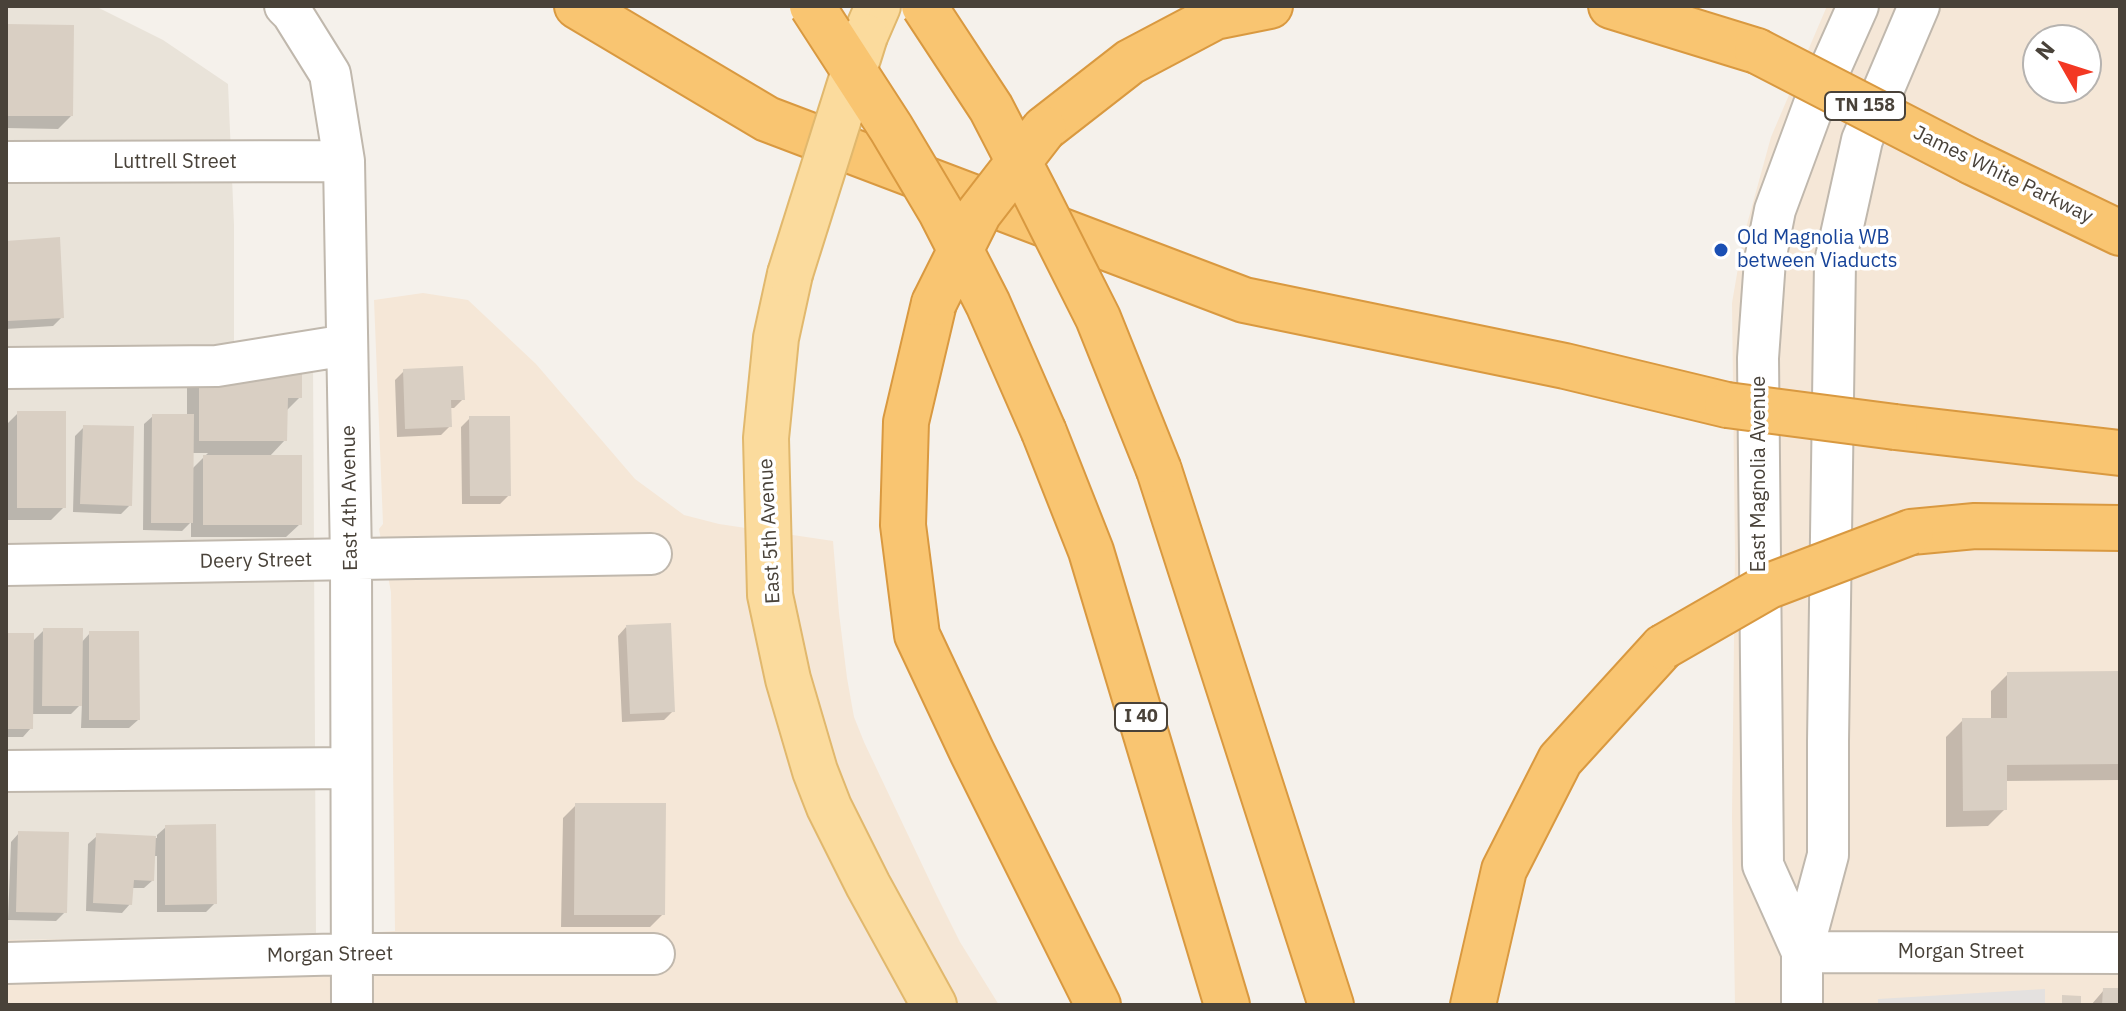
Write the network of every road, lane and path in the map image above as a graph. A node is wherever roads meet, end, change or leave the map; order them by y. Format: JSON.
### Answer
{"nodes":[{"id":1,"x":285,"y":6,"type":"edge"},
{"id":2,"x":577,"y":6,"type":"edge"},
{"id":3,"x":812,"y":6,"type":"edge"},
{"id":4,"x":924,"y":6,"type":"edge"},
{"id":5,"x":1270,"y":6,"type":"edge"},
{"id":6,"x":1611,"y":6,"type":"edge"},
{"id":7,"x":1670,"y":6,"type":"edge"},
{"id":8,"x":1858,"y":6,"type":"edge"},
{"id":9,"x":1919,"y":6,"type":"edge"},
{"id":10,"x":871,"y":21,"type":"edge"},
{"id":11,"x":1757,"y":51,"type":"junction"},
{"id":12,"x":344,"y":161,"type":"junction"},
{"id":13,"x":6,"y":162,"type":"edge"},
{"id":14,"x":2120,"y":233,"type":"edge"},
{"id":15,"x":347,"y":345,"type":"junction"},
{"id":16,"x":6,"y":368,"type":"edge"},
{"id":17,"x":2120,"y":453,"type":"edge"},
{"id":18,"x":2120,"y":528,"type":"edge"},
{"id":19,"x":651,"y":554,"type":"dead end"},
{"id":20,"x":351,"y":560,"type":"junction"},
{"id":21,"x":6,"y":565,"type":"edge"},
{"id":22,"x":351,"y":768,"type":"junction"},
{"id":23,"x":6,"y":771,"type":"edge"},
{"id":24,"x":1802,"y":952,"type":"junction"},
{"id":25,"x":2120,"y":953,"type":"edge"},
{"id":26,"x":352,"y":954,"type":"junction"},
{"id":27,"x":654,"y":954,"type":"dead end"},
{"id":28,"x":6,"y":963,"type":"edge"},
{"id":29,"x":352,"y":1005,"type":"edge"},
{"id":30,"x":934,"y":1005,"type":"edge"},
{"id":31,"x":1098,"y":1005,"type":"edge"},
{"id":32,"x":1227,"y":1005,"type":"edge"},
{"id":33,"x":1331,"y":1005,"type":"edge"},
{"id":34,"x":1473,"y":1005,"type":"edge"},
{"id":35,"x":1802,"y":1005,"type":"edge"}],
"edges":[{"from":1,"to":12,"type":"street","name":"East 4th Avenue"},
{"from":2,"to":17,"type":"highway","bridge":true},
{"from":3,"to":32,"type":"highway","number":"I 40","bridge":true},
{"from":4,"to":33,"type":"highway","bridge":true},
{"from":5,"to":31,"type":"highway","bridge":true},
{"from":6,"to":11,"type":"highway"},
{"from":7,"to":11,"type":"highway"},
{"from":8,"to":24,"type":"street","name":"East Magnolia Avenue"},
{"from":9,"to":24,"type":"street","name":"East Magnolia Avenue"},
{"from":10,"to":30,"type":"main road","name":"East 5th Avenue","bridge":true},
{"from":11,"to":14,"type":"highway","name":"James White Parkway","number":"TN 158","bridge":true},
{"from":12,"to":13,"type":"street","name":"Luttrell Street"},
{"from":12,"to":15,"type":"street","name":"East 4th Avenue"},
{"from":15,"to":16,"type":"street"},
{"from":15,"to":20,"type":"street","name":"East 4th Avenue"},
{"from":18,"to":34,"type":"highway","bridge":true},
{"from":19,"to":20,"type":"street","name":"Deery Street"},
{"from":20,"to":21,"type":"street","name":"Deery Street"},
{"from":20,"to":22,"type":"street","name":"East 4th Avenue"},
{"from":22,"to":23,"type":"street"},
{"from":22,"to":26,"type":"street","name":"East 4th Avenue"},
{"from":24,"to":25,"type":"street","name":"Morgan Street"},
{"from":24,"to":35,"type":"street","name":"East Magnolia Avenue"},
{"from":26,"to":27,"type":"street","name":"Morgan Street"},
{"from":26,"to":28,"type":"street","name":"Morgan Street"},
{"from":26,"to":29,"type":"street","name":"East 4th Avenue"}]}
